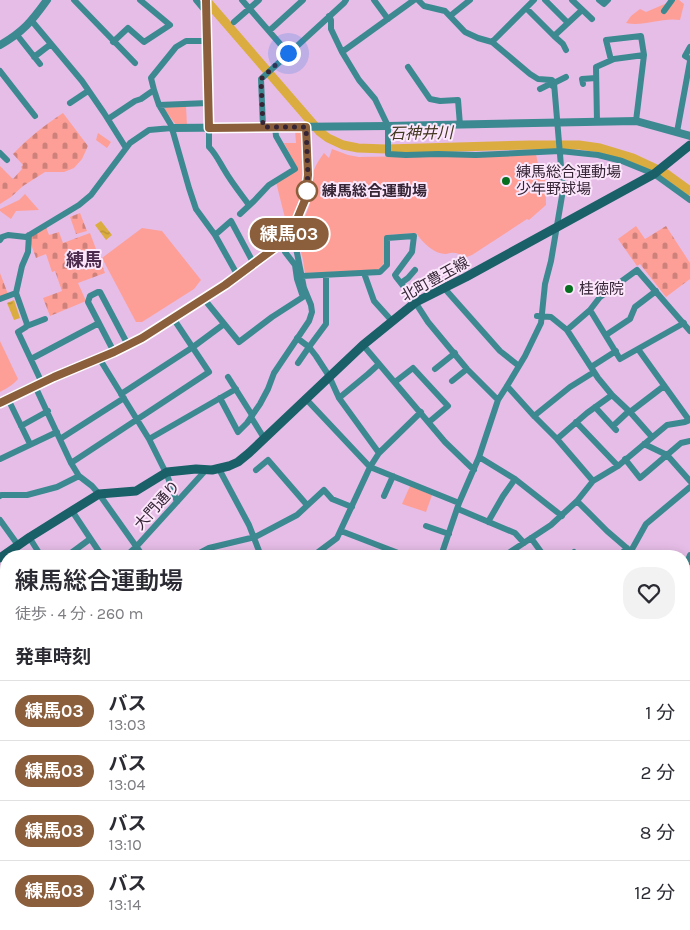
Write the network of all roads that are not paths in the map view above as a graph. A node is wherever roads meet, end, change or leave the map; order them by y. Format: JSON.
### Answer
{"nodes":[{"id":1,"x":47,"y":0,"type":"edge"},
{"id":2,"x":74,"y":0,"type":"edge"},
{"id":3,"x":140,"y":0,"type":"edge"},
{"id":4,"x":196,"y":0,"type":"edge"},
{"id":5,"x":206,"y":0,"type":"edge"},
{"id":6,"x":242,"y":0,"type":"edge"},
{"id":7,"x":259,"y":0,"type":"edge"},
{"id":8,"x":303,"y":0,"type":"edge"},
{"id":9,"x":346,"y":0,"type":"edge"},
{"id":10,"x":374,"y":0,"type":"edge"},
{"id":11,"x":417,"y":0,"type":"edge"},
{"id":12,"x":470,"y":0,"type":"edge"},
{"id":13,"x":534,"y":0,"type":"edge"},
{"id":14,"x":545,"y":0,"type":"edge"},
{"id":15,"x":572,"y":0,"type":"edge"},
{"id":16,"x":599,"y":0,"type":"edge"},
{"id":17,"x":608,"y":0,"type":"edge"},
{"id":18,"x":672,"y":0,"type":"edge"},
{"id":19,"x":526,"y":8,"type":"junction"},
{"id":20,"x":249,"y":9,"type":"junction"},
{"id":21,"x":582,"y":10,"type":"junction"},
{"id":22,"x":664,"y":11,"type":"dead end"},
{"id":23,"x":206,"y":12,"type":"junction"},
{"id":24,"x":329,"y":16,"type":"junction"},
{"id":25,"x":450,"y":16,"type":"junction"},
{"id":26,"x":388,"y":19,"type":"junction"},
{"id":27,"x":592,"y":19,"type":"dead end"},
{"id":28,"x":31,"y":20,"type":"junction"},
{"id":29,"x":234,"y":22,"type":"dead end"},
{"id":30,"x":568,"y":23,"type":"junction"},
{"id":31,"x":269,"y":31,"type":"junction"},
{"id":32,"x":17,"y":35,"type":"junction"},
{"id":33,"x":554,"y":36,"type":"junction"},
{"id":34,"x":207,"y":41,"type":"junction"},
{"id":35,"x":113,"y":42,"type":"junction"},
{"id":36,"x":492,"y":42,"type":"junction"},
{"id":37,"x":51,"y":44,"type":"junction"},
{"id":38,"x":0,"y":45,"type":"edge"},
{"id":39,"x":690,"y":47,"type":"edge"},
{"id":40,"x":566,"y":50,"type":"dead end"},
{"id":41,"x":342,"y":52,"type":"junction"},
{"id":42,"x":288,"y":53,"type":"junction"},
{"id":43,"x":644,"y":55,"type":"junction"},
{"id":44,"x":34,"y":57,"type":"junction"},
{"id":45,"x":611,"y":60,"type":"junction"},
{"id":46,"x":690,"y":60,"type":"edge"},
{"id":47,"x":135,"y":63,"type":"dead end"},
{"id":48,"x":40,"y":64,"type":"dead end"},
{"id":49,"x":408,"y":67,"type":"dead end"},
{"id":50,"x":0,"y":70,"type":"edge"},
{"id":51,"x":566,"y":77,"type":"dead end"},
{"id":52,"x":596,"y":78,"type":"junction"},
{"id":53,"x":583,"y":84,"type":"dead end"},
{"id":54,"x":554,"y":85,"type":"junction"},
{"id":55,"x":540,"y":89,"type":"dead end"},
{"id":56,"x":88,"y":91,"type":"junction"},
{"id":57,"x":151,"y":92,"type":"dead end"},
{"id":58,"x":70,"y":103,"type":"dead end"},
{"id":59,"x":208,"y":103,"type":"junction"},
{"id":60,"x":159,"y":105,"type":"junction"},
{"id":61,"x":35,"y":116,"type":"dead end"},
{"id":62,"x":108,"y":119,"type":"junction"},
{"id":63,"x":636,"y":121,"type":"junction"},
{"id":64,"x":558,"y":122,"type":"junction"},
{"id":65,"x":597,"y":122,"type":"junction"},
{"id":66,"x":460,"y":124,"type":"junction"},
{"id":67,"x":388,"y":126,"type":"junction"},
{"id":68,"x":263,"y":127,"type":"junction"},
{"id":69,"x":275,"y":127,"type":"junction"},
{"id":70,"x":307,"y":127,"type":"junction"},
{"id":71,"x":172,"y":128,"type":"junction"},
{"id":72,"x":209,"y":128,"type":"junction"},
{"id":73,"x":677,"y":132,"type":"junction"},
{"id":74,"x":690,"y":136,"type":"edge"},
{"id":75,"x":690,"y":145,"type":"edge"},
{"id":76,"x":126,"y":148,"type":"junction"},
{"id":77,"x":560,"y":150,"type":"junction"},
{"id":78,"x":0,"y":153,"type":"edge"},
{"id":79,"x":7,"y":160,"type":"dead end"},
{"id":80,"x":654,"y":174,"type":"junction"},
{"id":81,"x":690,"y":200,"type":"edge"},
{"id":82,"x":249,"y":205,"type":"junction"},
{"id":83,"x":240,"y":214,"type":"dead end"},
{"id":84,"x":556,"y":228,"type":"junction"},
{"id":85,"x":29,"y":235,"type":"junction"},
{"id":86,"x":214,"y":235,"type":"junction"},
{"id":87,"x":1,"y":238,"type":"edge"},
{"id":88,"x":288,"y":241,"type":"junction"},
{"id":89,"x":254,"y":264,"type":"junction"},
{"id":90,"x":415,"y":270,"type":"dead end"},
{"id":91,"x":364,"y":273,"type":"junction"},
{"id":92,"x":238,"y":276,"type":"junction"},
{"id":93,"x":302,"y":276,"type":"junction"},
{"id":94,"x":326,"y":276,"type":"junction"},
{"id":95,"x":401,"y":283,"type":"junction"},
{"id":96,"x":444,"y":288,"type":"junction"},
{"id":97,"x":656,"y":291,"type":"junction"},
{"id":98,"x":16,"y":293,"type":"junction"},
{"id":99,"x":0,"y":299,"type":"edge"},
{"id":100,"x":204,"y":299,"type":"junction"},
{"id":101,"x":416,"y":302,"type":"junction"},
{"id":102,"x":590,"y":310,"type":"junction"},
{"id":103,"x":539,"y":316,"type":"junction"},
{"id":104,"x":173,"y":318,"type":"junction"},
{"id":105,"x":45,"y":319,"type":"dead end"},
{"id":106,"x":392,"y":322,"type":"junction"},
{"id":107,"x":99,"y":323,"type":"junction"},
{"id":108,"x":684,"y":323,"type":"junction"},
{"id":109,"x":224,"y":324,"type":"junction"},
{"id":110,"x":26,"y":326,"type":"junction"},
{"id":111,"x":567,"y":330,"type":"junction"},
{"id":112,"x":690,"y":330,"type":"edge"},
{"id":113,"x":606,"y":335,"type":"junction"},
{"id":114,"x":297,"y":338,"type":"junction"},
{"id":115,"x":128,"y":345,"type":"junction"},
{"id":116,"x":363,"y":345,"type":"junction"},
{"id":117,"x":193,"y":347,"type":"junction"},
{"id":118,"x":309,"y":347,"type":"junction"},
{"id":119,"x":638,"y":349,"type":"junction"},
{"id":120,"x":616,"y":351,"type":"junction"},
{"id":121,"x":114,"y":352,"type":"junction"},
{"id":122,"x":455,"y":353,"type":"junction"},
{"id":123,"x":98,"y":358,"type":"junction"},
{"id":124,"x":31,"y":359,"type":"junction"},
{"id":125,"x":298,"y":363,"type":"dead end"},
{"id":126,"x":379,"y":364,"type":"junction"},
{"id":127,"x":519,"y":366,"type":"junction"},
{"id":128,"x":435,"y":369,"type":"dead end"},
{"id":129,"x":467,"y":369,"type":"junction"},
{"id":130,"x":593,"y":369,"type":"junction"},
{"id":131,"x":228,"y":376,"type":"dead end"},
{"id":132,"x":329,"y":376,"type":"junction"},
{"id":133,"x":452,"y":381,"type":"dead end"},
{"id":134,"x":395,"y":382,"type":"junction"},
{"id":135,"x":39,"y":384,"type":"junction"},
{"id":136,"x":508,"y":386,"type":"junction"},
{"id":137,"x":664,"y":386,"type":"junction"},
{"id":138,"x":236,"y":389,"type":"junction"},
{"id":139,"x":612,"y":395,"type":"junction"},
{"id":140,"x":123,"y":396,"type":"junction"},
{"id":141,"x":220,"y":398,"type":"junction"},
{"id":142,"x":339,"y":398,"type":"junction"},
{"id":143,"x":8,"y":399,"type":"junction"},
{"id":144,"x":306,"y":399,"type":"junction"},
{"id":145,"x":498,"y":400,"type":"junction"},
{"id":146,"x":0,"y":403,"type":"edge"},
{"id":147,"x":595,"y":407,"type":"junction"},
{"id":148,"x":629,"y":411,"type":"junction"},
{"id":149,"x":48,"y":412,"type":"junction"},
{"id":150,"x":421,"y":412,"type":"junction"},
{"id":151,"x":252,"y":416,"type":"junction"},
{"id":152,"x":534,"y":416,"type":"junction"},
{"id":153,"x":138,"y":420,"type":"junction"},
{"id":154,"x":690,"y":420,"type":"edge"},
{"id":155,"x":429,"y":422,"type":"junction"},
{"id":156,"x":576,"y":422,"type":"junction"},
{"id":157,"x":21,"y":426,"type":"junction"},
{"id":158,"x":57,"y":432,"type":"junction"},
{"id":159,"x":652,"y":437,"type":"junction"},
{"id":160,"x":149,"y":438,"type":"junction"},
{"id":161,"x":264,"y":438,"type":"junction"},
{"id":162,"x":60,"y":439,"type":"junction"},
{"id":163,"x":557,"y":439,"type":"junction"},
{"id":164,"x":690,"y":441,"type":"edge"},
{"id":165,"x":30,"y":444,"type":"junction"},
{"id":166,"x":644,"y":444,"type":"junction"},
{"id":167,"x":379,"y":453,"type":"junction"},
{"id":168,"x":667,"y":455,"type":"junction"},
{"id":169,"x":479,"y":457,"type":"junction"},
{"id":170,"x":0,"y":459,"type":"edge"},
{"id":171,"x":625,"y":460,"type":"junction"},
{"id":172,"x":71,"y":463,"type":"junction"},
{"id":173,"x":618,"y":466,"type":"junction"},
{"id":174,"x":370,"y":467,"type":"junction"},
{"id":175,"x":219,"y":468,"type":"junction"},
{"id":176,"x":205,"y":469,"type":"junction"},
{"id":177,"x":256,"y":470,"type":"dead end"},
{"id":178,"x":474,"y":470,"type":"junction"},
{"id":179,"x":166,"y":472,"type":"junction"},
{"id":180,"x":79,"y":476,"type":"junction"},
{"id":181,"x":393,"y":476,"type":"junction"},
{"id":182,"x":515,"y":479,"type":"junction"},
{"id":183,"x":593,"y":481,"type":"junction"},
{"id":184,"x":690,"y":481,"type":"edge"},
{"id":185,"x":690,"y":486,"type":"edge"},
{"id":186,"x":99,"y":494,"type":"junction"},
{"id":187,"x":0,"y":496,"type":"edge"},
{"id":188,"x":384,"y":496,"type":"dead end"},
{"id":189,"x":577,"y":501,"type":"junction"},
{"id":190,"x":177,"y":502,"type":"junction"},
{"id":191,"x":307,"y":505,"type":"junction"},
{"id":192,"x":458,"y":506,"type":"junction"},
{"id":193,"x":352,"y":507,"type":"junction"},
{"id":194,"x":72,"y":511,"type":"junction"},
{"id":195,"x":562,"y":516,"type":"junction"},
{"id":196,"x":0,"y":520,"type":"edge"},
{"id":197,"x":488,"y":522,"type":"junction"},
{"id":198,"x":426,"y":526,"type":"dead end"},
{"id":199,"x":341,"y":531,"type":"junction"},
{"id":200,"x":449,"y":534,"type":"junction"},
{"id":201,"x":29,"y":537,"type":"junction"},
{"id":202,"x":255,"y":537,"type":"junction"},
{"id":203,"x":532,"y":538,"type":"junction"},
{"id":204,"x":90,"y":539,"type":"junction"},
{"id":205,"x":524,"y":543,"type":"junction"},
{"id":206,"x":18,"y":545,"type":"junction"},
{"id":207,"x":136,"y":547,"type":"junction"},
{"id":208,"x":11,"y":550,"type":"edge"},
{"id":209,"x":38,"y":550,"type":"edge"},
{"id":210,"x":75,"y":550,"type":"edge"},
{"id":211,"x":98,"y":550,"type":"edge"},
{"id":212,"x":133,"y":550,"type":"edge"},
{"id":213,"x":138,"y":550,"type":"edge"},
{"id":214,"x":216,"y":550,"type":"edge"},
{"id":215,"x":259,"y":550,"type":"edge"},
{"id":216,"x":320,"y":550,"type":"edge"},
{"id":217,"x":389,"y":550,"type":"edge"},
{"id":218,"x":443,"y":550,"type":"edge"},
{"id":219,"x":513,"y":550,"type":"edge"},
{"id":220,"x":540,"y":550,"type":"edge"},
{"id":221,"x":629,"y":550,"type":"joint"}],
"edges":[{"from":1,"to":28,"type":"street"},
{"from":2,"to":35,"type":"street"},
{"from":3,"to":35,"type":"street"},
{"from":4,"to":23,"type":"street"},
{"from":5,"to":23,"type":"street"},
{"from":6,"to":20,"type":"street"},
{"from":7,"to":20,"type":"street"},
{"from":8,"to":31,"type":"street"},
{"from":9,"to":24,"type":"street"},
{"from":10,"to":26,"type":"street"},
{"from":11,"to":25,"type":"street"},
{"from":11,"to":26,"type":"street"},
{"from":12,"to":25,"type":"street"},
{"from":13,"to":19,"type":"street"},
{"from":14,"to":30,"type":"street"},
{"from":15,"to":21,"type":"street"},
{"from":16,"to":17,"type":"street"},
{"from":18,"to":22,"type":"street"},
{"from":19,"to":33,"type":"street"},
{"from":19,"to":36,"type":"street"},
{"from":20,"to":29,"type":"street"},
{"from":20,"to":31,"type":"street"},
{"from":21,"to":27,"type":"street"},
{"from":21,"to":30,"type":"street"},
{"from":23,"to":34,"type":"street"},
{"from":24,"to":41,"type":"street"},
{"from":24,"to":42,"type":"street"},
{"from":25,"to":36,"type":"street"},
{"from":26,"to":41,"type":"street"},
{"from":28,"to":32,"type":"street"},
{"from":28,"to":37,"type":"street"},
{"from":30,"to":33,"type":"street"},
{"from":31,"to":42,"type":"street"},
{"from":32,"to":38,"type":"street"},
{"from":32,"to":44,"type":"street"},
{"from":33,"to":40,"type":"street"},
{"from":34,"to":59,"type":"street"},
{"from":34,"to":60,"type":"street"},
{"from":35,"to":47,"type":"street"},
{"from":36,"to":54,"type":"street"},
{"from":37,"to":44,"type":"street"},
{"from":37,"to":56,"type":"street"},
{"from":39,"to":46,"type":"street"},
{"from":41,"to":67,"type":"street"},
{"from":42,"to":68,"type":"street"},
{"from":43,"to":45,"type":"street"},
{"from":43,"to":45,"type":"street"},
{"from":43,"to":63,"type":"street"},
{"from":44,"to":48,"type":"street"},
{"from":45,"to":52,"type":"street"},
{"from":46,"to":73,"type":"street"},
{"from":49,"to":66,"type":"street"},
{"from":50,"to":61,"type":"street"},
{"from":51,"to":54,"type":"street"},
{"from":52,"to":53,"type":"street"},
{"from":52,"to":65,"type":"street"},
{"from":54,"to":55,"type":"street"},
{"from":54,"to":64,"type":"street"},
{"from":56,"to":58,"type":"street"},
{"from":56,"to":62,"type":"street"},
{"from":57,"to":62,"type":"street"},
{"from":59,"to":60,"type":"street"},
{"from":59,"to":72,"type":"street"},
{"from":60,"to":71,"type":"street"},
{"from":62,"to":76,"type":"street"},
{"from":63,"to":65,"type":"street"},
{"from":63,"to":73,"type":"street"},
{"from":64,"to":65,"type":"street"},
{"from":64,"to":66,"type":"street"},
{"from":64,"to":77,"type":"street"},
{"from":66,"to":67,"type":"street"},
{"from":67,"to":70,"type":"street"},
{"from":67,"to":77,"type":"street"},
{"from":68,"to":69,"type":"street"},
{"from":68,"to":72,"type":"street"},
{"from":69,"to":70,"type":"street"},
{"from":69,"to":82,"type":"street"},
{"from":70,"to":88,"type":"street"},
{"from":71,"to":72,"type":"street"},
{"from":71,"to":76,"type":"street"},
{"from":71,"to":86,"type":"street"},
{"from":72,"to":82,"type":"street"},
{"from":73,"to":74,"type":"street"},
{"from":75,"to":80,"type":"main road","name":"北町豊玉線"},
{"from":76,"to":85,"type":"street"},
{"from":77,"to":80,"type":"street"},
{"from":77,"to":84,"type":"street"},
{"from":78,"to":79,"type":"street"},
{"from":80,"to":81,"type":"street"},
{"from":80,"to":84,"type":"main road","name":"北町豊玉線"},
{"from":82,"to":83,"type":"street"},
{"from":84,"to":96,"type":"main road","name":"北町豊玉線"},
{"from":84,"to":103,"type":"street"},
{"from":85,"to":87,"type":"street"},
{"from":85,"to":98,"type":"street"},
{"from":86,"to":89,"type":"street"},
{"from":86,"to":92,"type":"street"},
{"from":88,"to":89,"type":"street"},
{"from":88,"to":93,"type":"street"},
{"from":88,"to":109,"type":"street"},
{"from":89,"to":92,"type":"street"},
{"from":90,"to":95,"type":"street"},
{"from":91,"to":94,"type":"street"},
{"from":91,"to":95,"type":"street"},
{"from":91,"to":106,"type":"street"},
{"from":92,"to":100,"type":"street"},
{"from":93,"to":94,"type":"street"},
{"from":93,"to":114,"type":"street"},
{"from":94,"to":118,"type":"street"},
{"from":95,"to":101,"type":"street"},
{"from":96,"to":101,"type":"main road","name":"北町豊玉線"},
{"from":96,"to":127,"type":"street"},
{"from":97,"to":102,"type":"street"},
{"from":97,"to":108,"type":"street"},
{"from":97,"to":113,"type":"street"},
{"from":98,"to":99,"type":"street"},
{"from":98,"to":110,"type":"street"},
{"from":100,"to":104,"type":"street"},
{"from":100,"to":109,"type":"street"},
{"from":101,"to":106,"type":"main road","name":"北町豊玉線"},
{"from":101,"to":122,"type":"street"},
{"from":102,"to":111,"type":"street"},
{"from":102,"to":113,"type":"street"},
{"from":103,"to":111,"type":"street"},
{"from":103,"to":127,"type":"street"},
{"from":104,"to":115,"type":"street"},
{"from":104,"to":117,"type":"street"},
{"from":105,"to":110,"type":"street"},
{"from":106,"to":116,"type":"main road","name":"北町豊玉線"},
{"from":107,"to":115,"type":"street"},
{"from":107,"to":121,"type":"street"},
{"from":107,"to":124,"type":"street"},
{"from":108,"to":112,"type":"street"},
{"from":108,"to":119,"type":"street"},
{"from":109,"to":117,"type":"street"},
{"from":110,"to":124,"type":"street"},
{"from":111,"to":130,"type":"street"},
{"from":113,"to":120,"type":"street"},
{"from":114,"to":118,"type":"street"},
{"from":114,"to":151,"type":"street"},
{"from":115,"to":121,"type":"street"},
{"from":116,"to":126,"type":"street"},
{"from":116,"to":132,"type":"main road","name":"北町豊玉線"},
{"from":117,"to":140,"type":"street"},
{"from":117,"to":153,"type":"street"},
{"from":118,"to":125,"type":"street"},
{"from":118,"to":132,"type":"street"},
{"from":119,"to":120,"type":"street"},
{"from":119,"to":137,"type":"street"},
{"from":120,"to":130,"type":"street"},
{"from":121,"to":123,"type":"street"},
{"from":122,"to":128,"type":"street"},
{"from":122,"to":129,"type":"street"},
{"from":123,"to":135,"type":"street"},
{"from":123,"to":140,"type":"street"},
{"from":124,"to":135,"type":"street"},
{"from":126,"to":134,"type":"street"},
{"from":126,"to":142,"type":"street"},
{"from":127,"to":136,"type":"street"},
{"from":129,"to":133,"type":"street"},
{"from":129,"to":145,"type":"street"},
{"from":130,"to":139,"type":"street"},
{"from":130,"to":152,"type":"street"},
{"from":131,"to":138,"type":"street"},
{"from":132,"to":142,"type":"street"},
{"from":132,"to":144,"type":"main road","name":"北町豊玉線"},
{"from":134,"to":150,"type":"street"},
{"from":134,"to":155,"type":"street"},
{"from":135,"to":143,"type":"street"},
{"from":135,"to":149,"type":"street"},
{"from":136,"to":145,"type":"street"},
{"from":136,"to":152,"type":"street"},
{"from":137,"to":148,"type":"street"},
{"from":137,"to":154,"type":"street"},
{"from":138,"to":141,"type":"street"},
{"from":138,"to":151,"type":"street"},
{"from":139,"to":147,"type":"street"},
{"from":139,"to":148,"type":"street"},
{"from":140,"to":153,"type":"street"},
{"from":140,"to":162,"type":"street"},
{"from":141,"to":151,"type":"street"},
{"from":141,"to":160,"type":"street"},
{"from":142,"to":167,"type":"street"},
{"from":143,"to":146,"type":"street"},
{"from":143,"to":157,"type":"street"},
{"from":144,"to":161,"type":"main road","name":"北町豊玉線"},
{"from":144,"to":174,"type":"street"},
{"from":145,"to":169,"type":"street"},
{"from":147,"to":148,"type":"street"},
{"from":147,"to":156,"type":"street"},
{"from":148,"to":159,"type":"street"},
{"from":149,"to":157,"type":"street"},
{"from":149,"to":158,"type":"street"},
{"from":150,"to":155,"type":"street"},
{"from":150,"to":167,"type":"street"},
{"from":151,"to":161,"type":"street"},
{"from":152,"to":163,"type":"street"},
{"from":153,"to":160,"type":"street"},
{"from":153,"to":172,"type":"street"},
{"from":154,"to":159,"type":"street"},
{"from":155,"to":178,"type":"street"},
{"from":156,"to":163,"type":"street"},
{"from":156,"to":173,"type":"street"},
{"from":157,"to":165,"type":"street"},
{"from":158,"to":162,"type":"street"},
{"from":158,"to":165,"type":"street"},
{"from":159,"to":166,"type":"street"},
{"from":160,"to":179,"type":"street"},
{"from":161,"to":175,"type":"main road","name":"北町豊玉線"},
{"from":162,"to":172,"type":"street"},
{"from":163,"to":183,"type":"street"},
{"from":164,"to":168,"type":"street"},
{"from":165,"to":170,"type":"street"},
{"from":166,"to":168,"type":"street"},
{"from":166,"to":171,"type":"street"},
{"from":167,"to":174,"type":"street"},
{"from":168,"to":171,"type":"street"},
{"from":168,"to":184,"type":"street"},
{"from":169,"to":178,"type":"street"},
{"from":169,"to":182,"type":"street"},
{"from":171,"to":173,"type":"street"},
{"from":172,"to":180,"type":"street"},
{"from":173,"to":183,"type":"street"},
{"from":174,"to":181,"type":"street"},
{"from":174,"to":193,"type":"street"},
{"from":175,"to":176,"type":"main road","name":"北町豊玉線"},
{"from":175,"to":202,"type":"street"},
{"from":176,"to":179,"type":"main road","name":"北町豊玉線"},
{"from":176,"to":190,"type":"street","name":"大門通り"},
{"from":177,"to":191,"type":"street"},
{"from":178,"to":192,"type":"street"},
{"from":179,"to":186,"type":"main road"},
{"from":179,"to":190,"type":"street"},
{"from":180,"to":186,"type":"street"},
{"from":180,"to":187,"type":"street"},
{"from":181,"to":188,"type":"street"},
{"from":181,"to":192,"type":"street"},
{"from":182,"to":195,"type":"street"},
{"from":182,"to":197,"type":"street"},
{"from":183,"to":189,"type":"street"},
{"from":185,"to":221,"type":"street"},
{"from":186,"to":194,"type":"main road"},
{"from":186,"to":207,"type":"street"},
{"from":189,"to":195,"type":"street"},
{"from":189,"to":221,"type":"street"},
{"from":190,"to":207,"type":"street","name":"大門通り"},
{"from":191,"to":193,"type":"street"},
{"from":191,"to":202,"type":"street"},
{"from":192,"to":197,"type":"street"},
{"from":192,"to":200,"type":"street"},
{"from":193,"to":199,"type":"street"},
{"from":194,"to":201,"type":"main road"},
{"from":194,"to":204,"type":"street"},
{"from":195,"to":203,"type":"street"},
{"from":196,"to":206,"type":"street"},
{"from":197,"to":205,"type":"street"},
{"from":198,"to":200,"type":"street"},
{"from":199,"to":216,"type":"street"},
{"from":199,"to":217,"type":"street"},
{"from":200,"to":218,"type":"street"},
{"from":201,"to":206,"type":"main road"},
{"from":201,"to":209,"type":"street"},
{"from":202,"to":214,"type":"street"},
{"from":202,"to":215,"type":"street"},
{"from":203,"to":205,"type":"street"},
{"from":203,"to":220,"type":"street"},
{"from":204,"to":210,"type":"street"},
{"from":204,"to":211,"type":"street"},
{"from":205,"to":219,"type":"street"},
{"from":206,"to":208,"type":"main road"},
{"from":207,"to":212,"type":"street","name":"大門通り"},
{"from":207,"to":213,"type":"street"}]}
